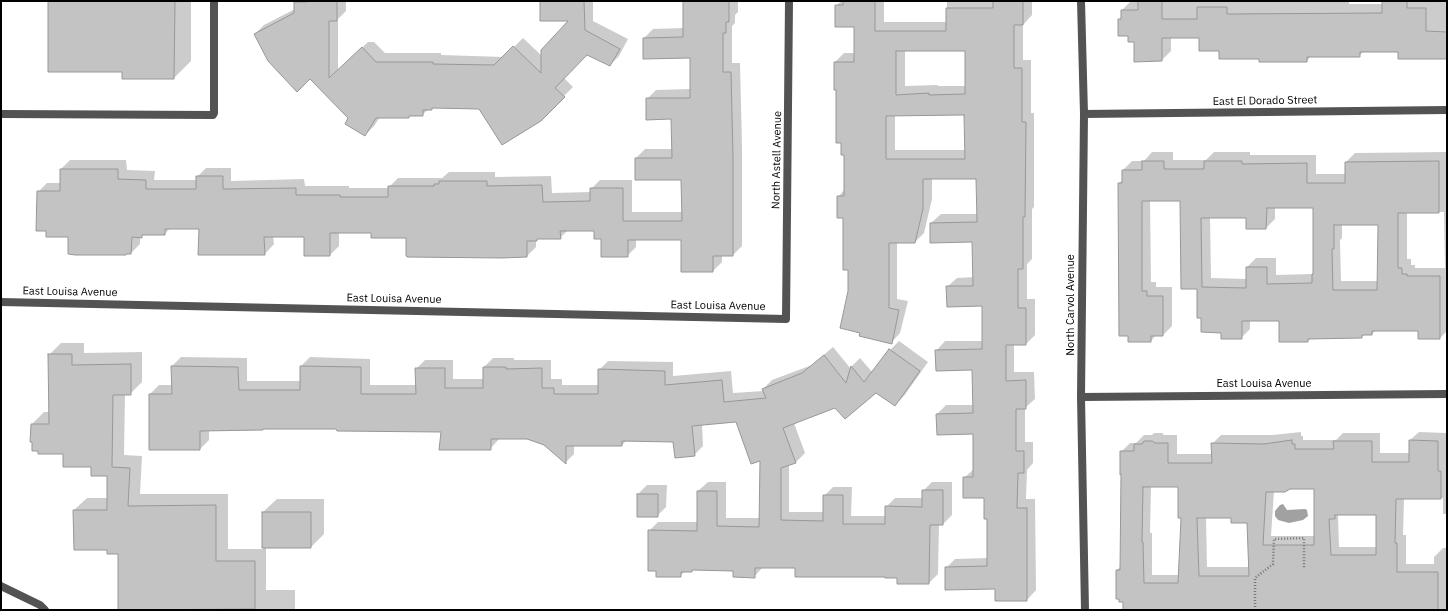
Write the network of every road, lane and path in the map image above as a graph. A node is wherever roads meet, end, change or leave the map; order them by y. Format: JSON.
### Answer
{"nodes":[{"id":1,"x":214,"y":1,"type":"edge"},
{"id":2,"x":789,"y":1,"type":"edge"},
{"id":3,"x":1081,"y":1,"type":"edge"},
{"id":4,"x":1447,"y":110,"type":"edge"},
{"id":5,"x":1,"y":114,"type":"edge"},
{"id":6,"x":1084,"y":114,"type":"junction"},
{"id":7,"x":1,"y":302,"type":"edge"},
{"id":8,"x":786,"y":319,"type":"joint"},
{"id":9,"x":1447,"y":394,"type":"edge"},
{"id":10,"x":1082,"y":396,"type":"junction"},
{"id":11,"x":1304,"y":569,"type":"dead end"},
{"id":12,"x":1,"y":586,"type":"edge"},
{"id":13,"x":45,"y":610,"type":"edge"},
{"id":14,"x":1085,"y":610,"type":"edge"},
{"id":15,"x":1255,"y":610,"type":"edge"}],
"edges":[{"from":1,"to":5,"type":"street"},
{"from":2,"to":8,"type":"street","name":"North Astell Avenue"},
{"from":3,"to":6,"type":"street","name":"North Carvol Avenue"},
{"from":4,"to":6,"type":"street","name":"East El Dorado Street"},
{"from":6,"to":10,"type":"street","name":"North Carvol Avenue"},
{"from":7,"to":8,"type":"street","name":"East Louisa Avenue"},
{"from":9,"to":10,"type":"street","name":"East Louisa Avenue"},
{"from":10,"to":14,"type":"street","name":"North Carvol Avenue"},
{"from":11,"to":15,"type":"path"},
{"from":12,"to":13,"type":"street"}]}
